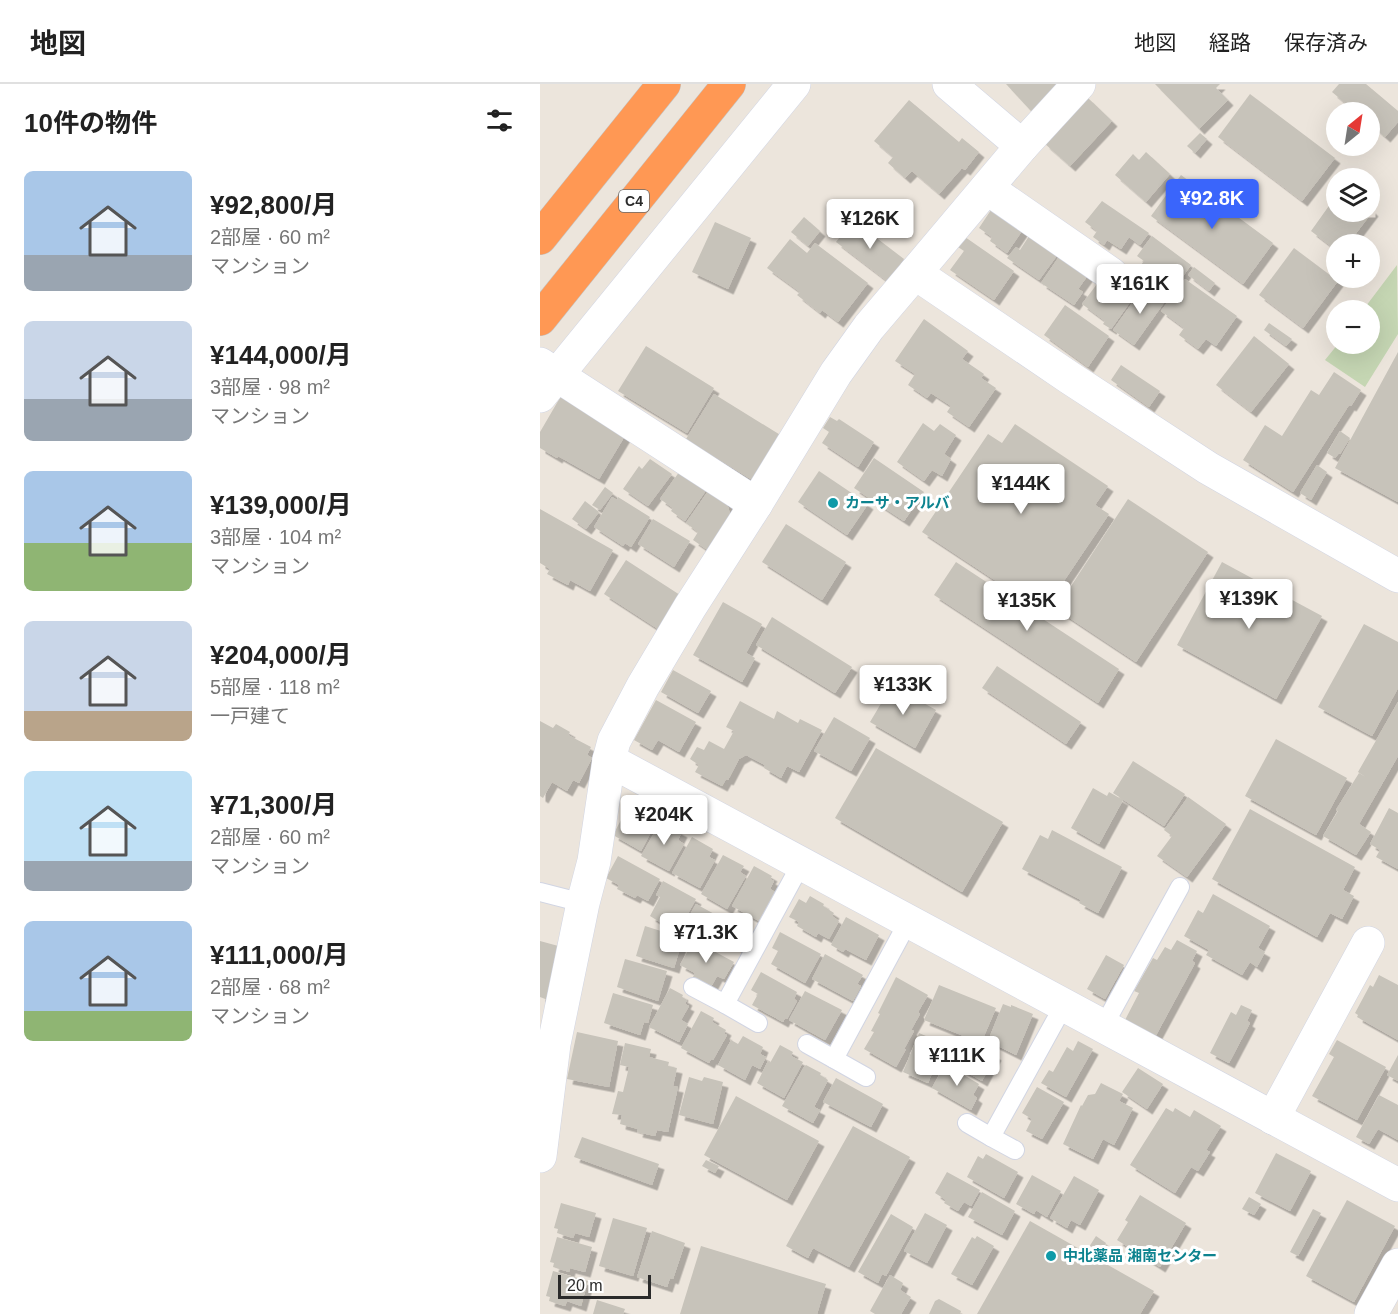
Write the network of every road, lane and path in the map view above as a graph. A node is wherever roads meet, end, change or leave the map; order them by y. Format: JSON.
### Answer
{"nodes":[{"id":1,"x":664,"y":84,"type":"edge"},
{"id":2,"x":729,"y":84,"type":"edge"},
{"id":3,"x":794,"y":84,"type":"edge"},
{"id":4,"x":949,"y":84,"type":"edge"},
{"id":5,"x":1079,"y":84,"type":"edge"},
{"id":6,"x":1022,"y":146,"type":"junction"},
{"id":7,"x":987,"y":188,"type":"junction"},
{"id":8,"x":540,"y":238,"type":"edge"},
{"id":9,"x":915,"y":273,"type":"junction"},
{"id":10,"x":1111,"y":274,"type":"dead end"},
{"id":11,"x":540,"y":319,"type":"edge"},
{"id":12,"x":545,"y":378,"type":"edge"},
{"id":13,"x":756,"y":504,"type":"junction"},
{"id":14,"x":1398,"y":576,"type":"edge"},
{"id":15,"x":609,"y":760,"type":"junction"},
{"id":16,"x":801,"y":864,"type":"junction"},
{"id":17,"x":1180,"y":887,"type":"dead end"},
{"id":18,"x":540,"y":892,"type":"edge"},
{"id":19,"x":583,"y":903,"type":"junction"},
{"id":20,"x":908,"y":922,"type":"junction"},
{"id":21,"x":1368,"y":944,"type":"dead end"},
{"id":22,"x":693,"y":987,"type":"dead end"},
{"id":23,"x":724,"y":1004,"type":"junction"},
{"id":24,"x":1064,"y":1005,"type":"junction"},
{"id":25,"x":758,"y":1023,"type":"dead end"},
{"id":26,"x":1103,"y":1027,"type":"junction"},
{"id":27,"x":547,"y":1042,"type":"edge"},
{"id":28,"x":807,"y":1044,"type":"dead end"},
{"id":29,"x":834,"y":1059,"type":"junction"},
{"id":30,"x":866,"y":1077,"type":"dead end"},
{"id":31,"x":1273,"y":1118,"type":"junction"},
{"id":32,"x":967,"y":1123,"type":"dead end"},
{"id":33,"x":991,"y":1137,"type":"junction"},
{"id":34,"x":1015,"y":1150,"type":"dead end"},
{"id":35,"x":540,"y":1156,"type":"edge"},
{"id":36,"x":1398,"y":1185,"type":"edge"},
{"id":37,"x":1398,"y":1265,"type":"edge"},
{"id":38,"x":1371,"y":1314,"type":"edge"}],
"edges":[{"from":1,"to":8,"type":"highway"},
{"from":2,"to":11,"type":"highway","number":"C4"},
{"from":3,"to":12,"type":"street"},
{"from":4,"to":6,"type":"street"},
{"from":5,"to":6,"type":"street"},
{"from":6,"to":7,"type":"street"},
{"from":7,"to":9,"type":"street"},
{"from":7,"to":10,"type":"street"},
{"from":9,"to":13,"type":"street"},
{"from":9,"to":14,"type":"street"},
{"from":12,"to":13,"type":"street"},
{"from":13,"to":15,"type":"street"},
{"from":15,"to":16,"type":"street"},
{"from":15,"to":19,"type":"street"},
{"from":16,"to":20,"type":"street"},
{"from":16,"to":23,"type":"lane"},
{"from":17,"to":26,"type":"lane"},
{"from":18,"to":19,"type":"lane"},
{"from":19,"to":27,"type":"street"},
{"from":20,"to":24,"type":"street"},
{"from":20,"to":29,"type":"lane"},
{"from":21,"to":31,"type":"street"},
{"from":22,"to":23,"type":"lane"},
{"from":23,"to":25,"type":"lane"},
{"from":24,"to":26,"type":"street"},
{"from":24,"to":33,"type":"lane"},
{"from":26,"to":31,"type":"street"},
{"from":27,"to":35,"type":"street"},
{"from":28,"to":29,"type":"lane"},
{"from":29,"to":30,"type":"lane"},
{"from":31,"to":36,"type":"street"},
{"from":32,"to":33,"type":"lane"},
{"from":33,"to":34,"type":"lane"},
{"from":37,"to":38,"type":"street"}]}
